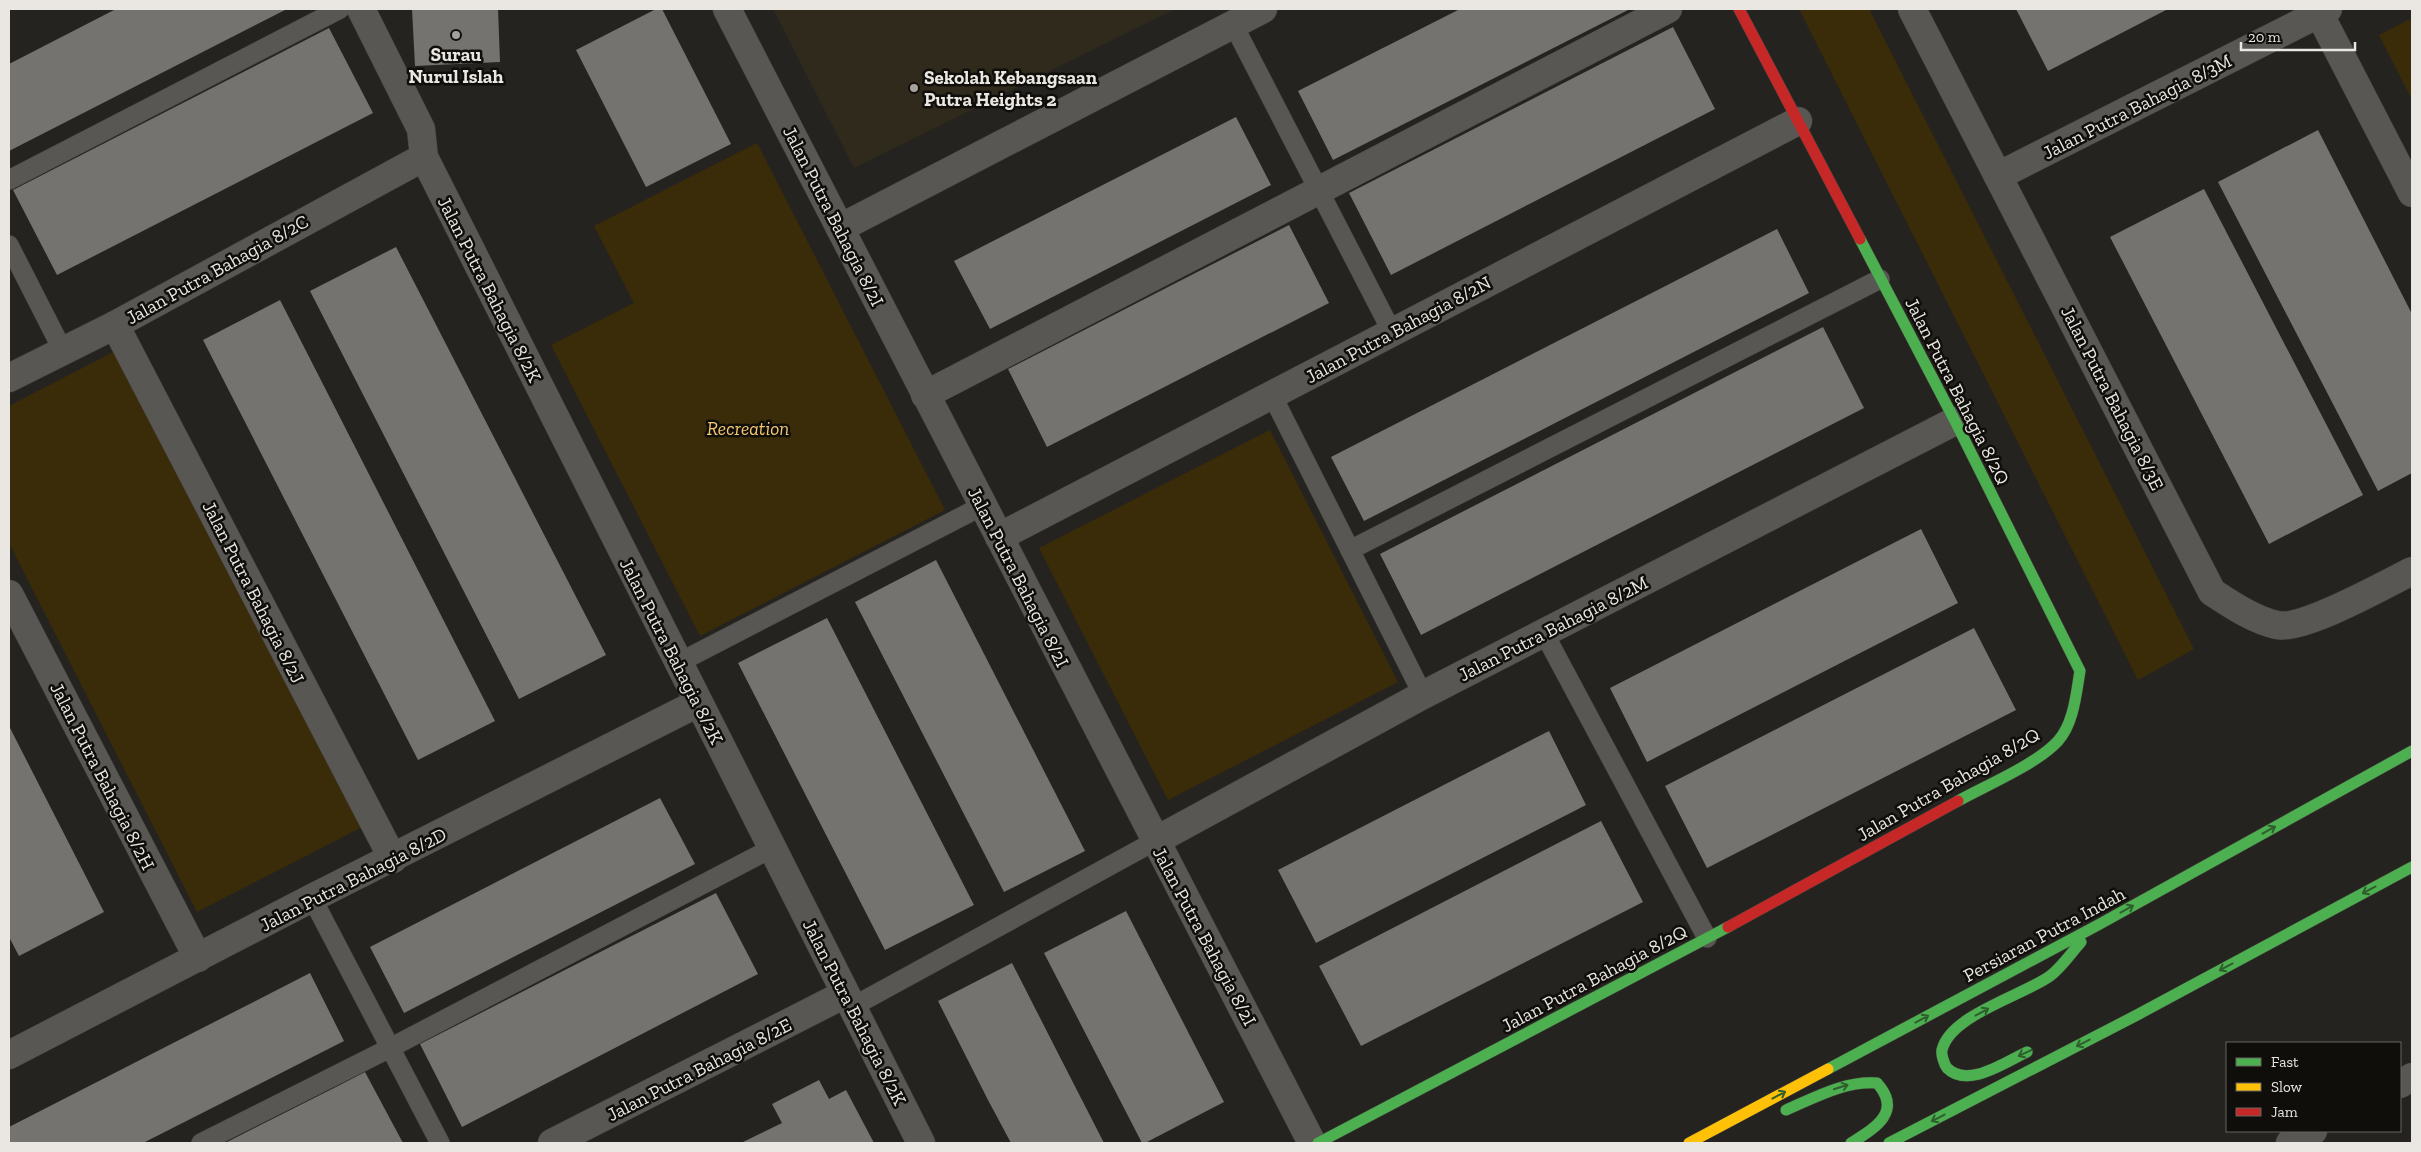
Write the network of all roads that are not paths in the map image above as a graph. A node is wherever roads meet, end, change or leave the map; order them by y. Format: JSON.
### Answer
{"nodes":[{"id":1,"x":340,"y":9,"type":"edge"},
{"id":2,"x":361,"y":9,"type":"edge"},
{"id":3,"x":727,"y":9,"type":"edge"},
{"id":4,"x":1263,"y":9,"type":"edge"},
{"id":5,"x":1668,"y":9,"type":"edge"},
{"id":6,"x":1739,"y":9,"type":"edge"},
{"id":7,"x":1912,"y":9,"type":"edge"},
{"id":8,"x":2324,"y":11,"type":"edge"},
{"id":9,"x":1233,"y":24,"type":"junction"},
{"id":10,"x":1798,"y":121,"type":"junction"},
{"id":11,"x":424,"y":157,"type":"junction"},
{"id":12,"x":1998,"y":176,"type":"junction"},
{"id":13,"x":2408,"y":177,"type":"edge"},
{"id":14,"x":9,"y":180,"type":"edge"},
{"id":15,"x":1318,"y":189,"type":"junction"},
{"id":16,"x":840,"y":228,"type":"junction"},
{"id":17,"x":9,"y":245,"type":"edge"},
{"id":18,"x":1880,"y":279,"type":"junction"},
{"id":19,"x":115,"y":325,"type":"junction"},
{"id":20,"x":1392,"y":332,"type":"junction"},
{"id":21,"x":63,"y":351,"type":"junction"},
{"id":22,"x":9,"y":378,"type":"edge"},
{"id":23,"x":926,"y":395,"type":"junction"},
{"id":24,"x":1272,"y":395,"type":"junction"},
{"id":25,"x":1955,"y":421,"type":"junction"},
{"id":26,"x":982,"y":506,"type":"junction"},
{"id":27,"x":999,"y":537,"type":"junction"},
{"id":28,"x":1350,"y":550,"type":"junction"},
{"id":29,"x":2412,"y":571,"type":"edge"},
{"id":30,"x":9,"y":594,"type":"edge"},
{"id":31,"x":1544,"y":633,"type":"junction"},
{"id":32,"x":678,"y":663,"type":"junction"},
{"id":33,"x":1423,"y":695,"type":"junction"},
{"id":34,"x":698,"y":703,"type":"junction"},
{"id":35,"x":2411,"y":752,"type":"edge"},
{"id":36,"x":1155,"y":841,"type":"junction"},
{"id":37,"x":772,"y":848,"type":"junction"},
{"id":38,"x":393,"y":859,"type":"junction"},
{"id":39,"x":2412,"y":867,"type":"edge"},
{"id":40,"x":312,"y":898,"type":"junction"},
{"id":41,"x":2098,"y":925,"type":"junction"},
{"id":42,"x":1707,"y":938,"type":"junction"},
{"id":43,"x":198,"y":958,"type":"junction"},
{"id":44,"x":848,"y":1000,"type":"junction"},
{"id":45,"x":2137,"y":1015,"type":"junction"},
{"id":46,"x":2094,"y":1025,"type":"dead end"},
{"id":47,"x":390,"y":1048,"type":"junction"},
{"id":48,"x":2034,"y":1048,"type":"dead end"},
{"id":49,"x":9,"y":1055,"type":"edge"},
{"id":50,"x":2412,"y":1077,"type":"edge"},
{"id":51,"x":2401,"y":1083,"type":"edge"},
{"id":52,"x":1728,"y":1122,"type":"junction"},
{"id":53,"x":2311,"y":1132,"type":"edge"},
{"id":54,"x":201,"y":1143,"type":"edge"},
{"id":55,"x":440,"y":1143,"type":"edge"},
{"id":56,"x":552,"y":1143,"type":"edge"},
{"id":57,"x":921,"y":1143,"type":"edge"},
{"id":58,"x":1312,"y":1143,"type":"edge"},
{"id":59,"x":1318,"y":1143,"type":"edge"},
{"id":60,"x":1690,"y":1143,"type":"edge"},
{"id":61,"x":1851,"y":1143,"type":"edge"},
{"id":62,"x":1889,"y":1143,"type":"edge"},
{"id":63,"x":2290,"y":1143,"type":"edge"}],
"edges":[{"from":1,"to":14,"type":"lane"},
{"from":2,"to":11,"type":"street"},
{"from":3,"to":16,"type":"street","name":"Jalan Putra Bahagia 8/2I"},
{"from":4,"to":9,"type":"street"},
{"from":5,"to":15,"type":"street"},
{"from":6,"to":10,"type":"main road","name":"Jalan Putra Bahagia 8/2Q"},
{"from":7,"to":12,"type":"street","name":"Jalan Putra Bahagia 8/3E"},
{"from":8,"to":12,"type":"street","name":"Jalan Putra Bahagia 8/3M"},
{"from":8,"to":13,"type":"street"},
{"from":9,"to":15,"type":"lane"},
{"from":9,"to":16,"type":"street"},
{"from":10,"to":18,"type":"main road","name":"Jalan Putra Bahagia 8/2Q"},
{"from":10,"to":20,"type":"street","name":"Jalan Putra Bahagia 8/2N"},
{"from":11,"to":19,"type":"street","name":"Jalan Putra Bahagia 8/2C"},
{"from":11,"to":32,"type":"street","name":"Jalan Putra Bahagia 8/2K"},
{"from":12,"to":29,"type":"street","name":"Jalan Putra Bahagia 8/3E"},
{"from":15,"to":20,"type":"lane"},
{"from":15,"to":23,"type":"street"},
{"from":16,"to":23,"type":"street","name":"Jalan Putra Bahagia 8/2I"},
{"from":17,"to":21,"type":"lane"},
{"from":18,"to":25,"type":"main road","name":"Jalan Putra Bahagia 8/2Q"},
{"from":18,"to":28,"type":"lane"},
{"from":19,"to":21,"type":"street","name":"Jalan Putra Bahagia 8/2C"},
{"from":19,"to":38,"type":"street","name":"Jalan Putra Bahagia 8/2J"},
{"from":20,"to":24,"type":"street","name":"Jalan Putra Bahagia 8/2N"},
{"from":21,"to":22,"type":"street","name":"Jalan Putra Bahagia 8/2C"},
{"from":23,"to":26,"type":"street","name":"Jalan Putra Bahagia 8/2I"},
{"from":24,"to":27,"type":"street","name":"Jalan Putra Bahagia 8/2N"},
{"from":24,"to":28,"type":"lane"},
{"from":25,"to":31,"type":"street","name":"Jalan Putra Bahagia 8/2M"},
{"from":25,"to":42,"type":"main road","name":"Jalan Putra Bahagia 8/2Q"},
{"from":26,"to":27,"type":"street","name":"Jalan Putra Bahagia 8/2I"},
{"from":26,"to":32,"type":"lane"},
{"from":27,"to":36,"type":"street","name":"Jalan Putra Bahagia 8/2I"},
{"from":28,"to":33,"type":"lane"},
{"from":30,"to":43,"type":"street","name":"Jalan Putra Bahagia 8/2H"},
{"from":31,"to":33,"type":"street","name":"Jalan Putra Bahagia 8/2M"},
{"from":31,"to":42,"type":"lane"},
{"from":32,"to":34,"type":"street","name":"Jalan Putra Bahagia 8/2K"},
{"from":33,"to":36,"type":"street","name":"Jalan Putra Bahagia 8/2M"},
{"from":34,"to":37,"type":"street","name":"Jalan Putra Bahagia 8/2K"},
{"from":34,"to":38,"type":"street","name":"Jalan Putra Bahagia 8/2D"},
{"from":41,"to":35,"type":"main road","name":"Persiaran Putra Indah","one_way":true},
{"from":36,"to":44,"type":"lane"},
{"from":36,"to":58,"type":"street","name":"Jalan Putra Bahagia 8/2I"},
{"from":37,"to":44,"type":"street","name":"Jalan Putra Bahagia 8/2K"},
{"from":37,"to":47,"type":"lane"},
{"from":38,"to":40,"type":"street","name":"Jalan Putra Bahagia 8/2D"},
{"from":39,"to":45,"type":"main road","one_way":true},
{"from":40,"to":43,"type":"street","name":"Jalan Putra Bahagia 8/2D"},
{"from":40,"to":47,"type":"lane"},
{"from":48,"to":41,"type":"main road","one_way":true},
{"from":52,"to":41,"type":"main road","name":"Persiaran Putra Indah","one_way":true},
{"from":42,"to":59,"type":"main road","name":"Jalan Putra Bahagia 8/2Q"},
{"from":43,"to":49,"type":"street","name":"Jalan Putra Bahagia 8/2D"},
{"from":44,"to":56,"type":"street","name":"Jalan Putra Bahagia 8/2E"},
{"from":44,"to":57,"type":"street","name":"Jalan Putra Bahagia 8/2K"},
{"from":45,"to":46,"type":"main road"},
{"from":45,"to":62,"type":"main road","one_way":true},
{"from":47,"to":54,"type":"lane"},
{"from":47,"to":55,"type":"lane"},
{"from":50,"to":51,"type":"street"},
{"from":52,"to":60,"type":"main road","name":"Persiaran Putra Indah"},
{"from":52,"to":61,"type":"main road","one_way":true},
{"from":53,"to":63,"type":"street"}]}
